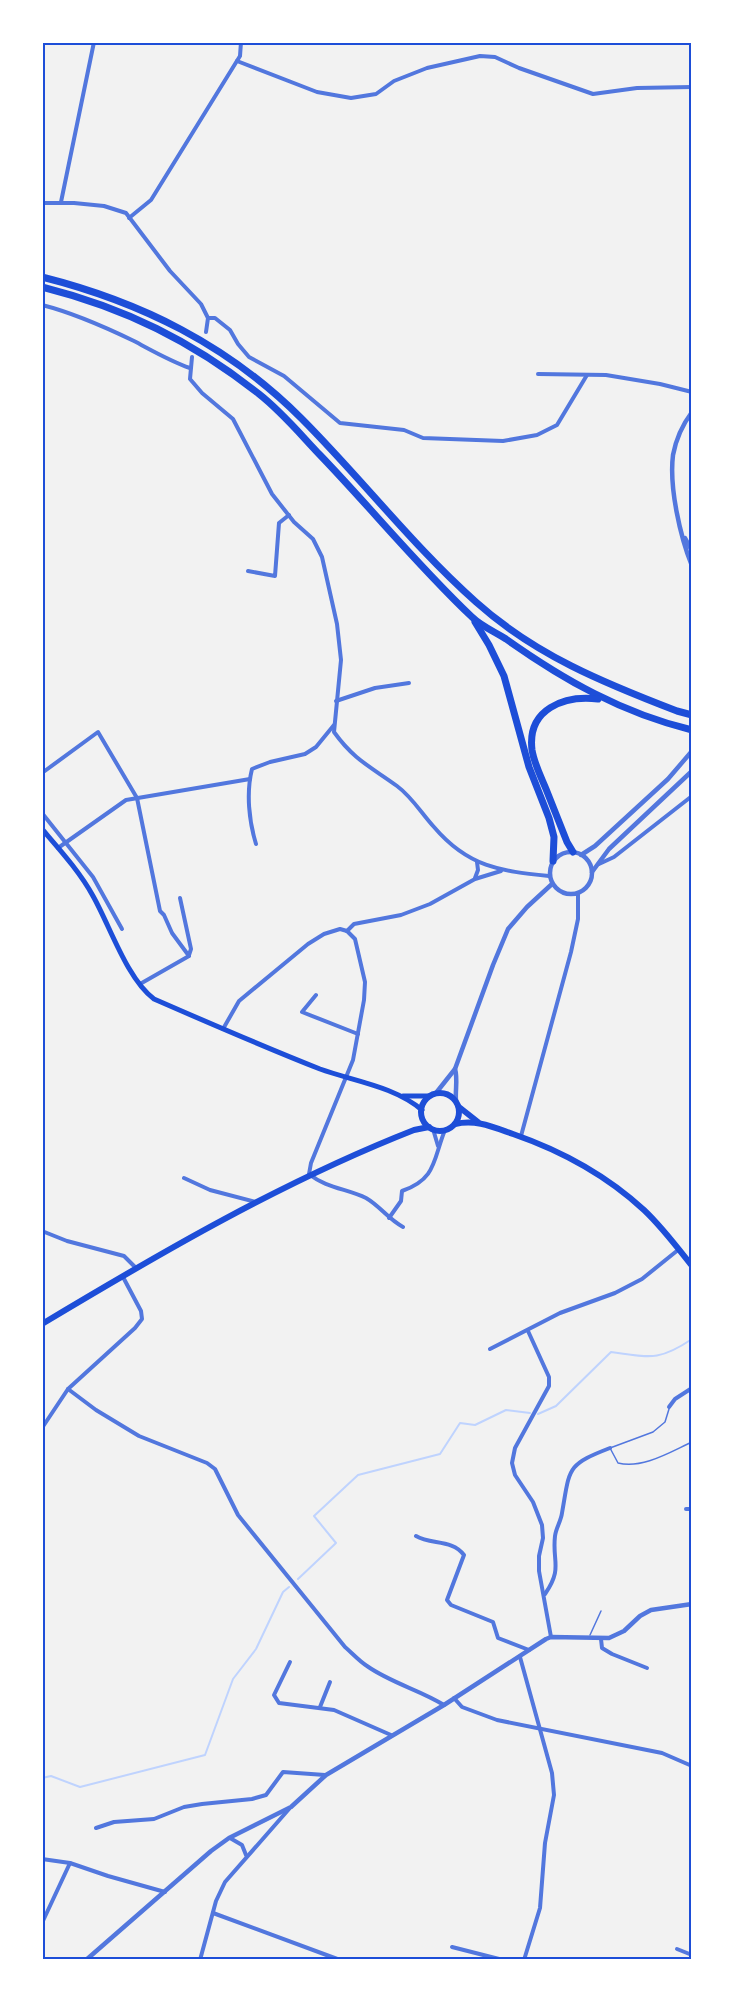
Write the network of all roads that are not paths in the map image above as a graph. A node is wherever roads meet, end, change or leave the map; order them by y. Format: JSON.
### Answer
{"nodes":[{"id":1,"x":94,"y":42,"type":"edge"},
{"id":2,"x":241,"y":42,"type":"edge"},
{"id":3,"x":237,"y":61,"type":"junction"},
{"id":4,"x":692,"y":87,"type":"edge"},
{"id":5,"x":61,"y":202,"type":"junction"},
{"id":6,"x":42,"y":203,"type":"edge"},
{"id":7,"x":129,"y":218,"type":"junction"},
{"id":8,"x":42,"y":277,"type":"edge"},
{"id":9,"x":42,"y":287,"type":"edge"},
{"id":10,"x":42,"y":305,"type":"edge"},
{"id":11,"x":208,"y":318,"type":"junction"},
{"id":12,"x":206,"y":332,"type":"dead end"},
{"id":13,"x":192,"y":357,"type":"dead end"},
{"id":14,"x":190,"y":368,"type":"junction"},
{"id":15,"x":538,"y":374,"type":"dead end"},
{"id":16,"x":587,"y":375,"type":"junction"},
{"id":17,"x":692,"y":392,"type":"edge"},
{"id":18,"x":692,"y":411,"type":"edge"},
{"id":19,"x":289,"y":515,"type":"junction"},
{"id":20,"x":681,"y":531,"type":"junction"},
{"id":21,"x":692,"y":551,"type":"edge"},
{"id":22,"x":692,"y":566,"type":"edge"},
{"id":23,"x":248,"y":571,"type":"dead end"},
{"id":24,"x":474,"y":619,"type":"junction"},
{"id":25,"x":409,"y":683,"type":"dead end"},
{"id":26,"x":603,"y":699,"type":"junction"},
{"id":27,"x":336,"y":701,"type":"junction"},
{"id":28,"x":692,"y":715,"type":"edge"},
{"id":29,"x":334,"y":724,"type":"junction"},
{"id":30,"x":692,"y":730,"type":"edge"},
{"id":31,"x":692,"y":751,"type":"edge"},
{"id":32,"x":692,"y":771,"type":"edge"},
{"id":33,"x":42,"y":773,"type":"edge"},
{"id":34,"x":250,"y":779,"type":"junction"},
{"id":35,"x":692,"y":796,"type":"edge"},
{"id":36,"x":137,"y":798,"type":"junction"},
{"id":37,"x":42,"y":813,"type":"edge"},
{"id":38,"x":42,"y":829,"type":"edge"},
{"id":39,"x":66,"y":842,"type":"junction"},
{"id":40,"x":256,"y":844,"type":"dead end"},
{"id":41,"x":58,"y":848,"type":"junction"},
{"id":42,"x":573,"y":852,"type":"junction"},
{"id":43,"x":581,"y":855,"type":"junction"},
{"id":44,"x":553,"y":861,"type":"junction"},
{"id":45,"x":477,"y":862,"type":"junction"},
{"id":46,"x":596,"y":866,"type":"junction"},
{"id":47,"x":502,"y":870,"type":"junction"},
{"id":48,"x":592,"y":872,"type":"junction"},
{"id":49,"x":549,"y":876,"type":"junction"},
{"id":50,"x":475,"y":879,"type":"junction"},
{"id":51,"x":552,"y":884,"type":"junction"},
{"id":52,"x":578,"y":893,"type":"junction"},
{"id":53,"x":180,"y":898,"type":"dead end"},
{"id":54,"x":122,"y":929,"type":"dead end"},
{"id":55,"x":347,"y":931,"type":"junction"},
{"id":56,"x":189,"y":956,"type":"junction"},
{"id":57,"x":139,"y":985,"type":"junction"},
{"id":58,"x":316,"y":995,"type":"dead end"},
{"id":59,"x":224,"y":1029,"type":"junction"},
{"id":60,"x":358,"y":1034,"type":"junction"},
{"id":61,"x":455,"y":1069,"type":"junction"},
{"id":62,"x":347,"y":1077,"type":"junction"},
{"id":63,"x":433,"y":1095,"type":"junction"},
{"id":64,"x":401,"y":1096,"type":"junction"},
{"id":65,"x":458,"y":1104,"type":"junction"},
{"id":66,"x":422,"y":1113,"type":"junction"},
{"id":67,"x":478,"y":1122,"type":"junction"},
{"id":68,"x":455,"y":1124,"type":"junction"},
{"id":69,"x":431,"y":1128,"type":"junction"},
{"id":70,"x":414,"y":1130,"type":"junction"},
{"id":71,"x":445,"y":1130,"type":"junction"},
{"id":72,"x":521,"y":1137,"type":"junction"},
{"id":73,"x":438,"y":1149,"type":"junction"},
{"id":74,"x":309,"y":1174,"type":"junction"},
{"id":75,"x":184,"y":1178,"type":"dead end"},
{"id":76,"x":256,"y":1202,"type":"junction"},
{"id":77,"x":389,"y":1218,"type":"junction"},
{"id":78,"x":403,"y":1227,"type":"dead end"},
{"id":79,"x":42,"y":1231,"type":"edge"},
{"id":80,"x":678,"y":1250,"type":"junction"},
{"id":81,"x":692,"y":1266,"type":"edge"},
{"id":82,"x":136,"y":1269,"type":"junction"},
{"id":83,"x":123,"y":1276,"type":"junction"},
{"id":84,"x":42,"y":1324,"type":"edge"},
{"id":85,"x":528,"y":1331,"type":"junction"},
{"id":86,"x":490,"y":1349,"type":"dead end"},
{"id":87,"x":692,"y":1388,"type":"edge"},
{"id":88,"x":68,"y":1389,"type":"junction"},
{"id":89,"x":669,"y":1407,"type":"joint"},
{"id":90,"x":42,"y":1428,"type":"edge"},
{"id":91,"x":692,"y":1442,"type":"edge"},
{"id":92,"x":610,"y":1448,"type":"junction"},
{"id":93,"x":686,"y":1509,"type":"dead end"},
{"id":94,"x":692,"y":1509,"type":"edge"},
{"id":95,"x":416,"y":1536,"type":"dead end"},
{"id":96,"x":544,"y":1594,"type":"junction"},
{"id":97,"x":692,"y":1604,"type":"edge"},
{"id":98,"x":601,"y":1611,"type":"dead end"},
{"id":99,"x":551,"y":1637,"type":"junction"},
{"id":100,"x":589,"y":1639,"type":"junction"},
{"id":101,"x":601,"y":1639,"type":"junction"},
{"id":102,"x":529,"y":1650,"type":"junction"},
{"id":103,"x":520,"y":1658,"type":"junction"},
{"id":104,"x":290,"y":1662,"type":"dead end"},
{"id":105,"x":647,"y":1668,"type":"dead end"},
{"id":106,"x":330,"y":1682,"type":"dead end"},
{"id":107,"x":454,"y":1698,"type":"junction"},
{"id":108,"x":444,"y":1705,"type":"junction"},
{"id":109,"x":320,"y":1707,"type":"junction"},
{"id":110,"x":540,"y":1729,"type":"junction"},
{"id":111,"x":391,"y":1735,"type":"junction"},
{"id":112,"x":692,"y":1766,"type":"edge"},
{"id":113,"x":326,"y":1775,"type":"junction"},
{"id":114,"x":291,"y":1807,"type":"junction"},
{"id":115,"x":96,"y":1828,"type":"dead end"},
{"id":116,"x":230,"y":1838,"type":"junction"},
{"id":117,"x":246,"y":1856,"type":"junction"},
{"id":118,"x":42,"y":1859,"type":"edge"},
{"id":119,"x":70,"y":1863,"type":"junction"},
{"id":120,"x":165,"y":1892,"type":"junction"},
{"id":121,"x":213,"y":1913,"type":"junction"},
{"id":122,"x":42,"y":1923,"type":"edge"},
{"id":123,"x":452,"y":1947,"type":"dead end"},
{"id":124,"x":677,"y":1949,"type":"dead end"},
{"id":125,"x":692,"y":1955,"type":"edge"},
{"id":126,"x":86,"y":1960,"type":"edge"},
{"id":127,"x":200,"y":1960,"type":"edge"},
{"id":128,"x":340,"y":1960,"type":"edge"},
{"id":129,"x":503,"y":1960,"type":"edge"},
{"id":130,"x":524,"y":1960,"type":"edge"}],
"edges":[{"from":1,"to":5,"type":"street"},
{"from":2,"to":3,"type":"street"},
{"from":3,"to":4,"type":"street"},
{"from":3,"to":7,"type":"street"},
{"from":5,"to":6,"type":"street"},
{"from":5,"to":7,"type":"street"},
{"from":7,"to":11,"type":"street"},
{"from":8,"to":28,"type":"highway"},
{"from":9,"to":24,"type":"highway"},
{"from":10,"to":14,"type":"street"},
{"from":11,"to":12,"type":"street"},
{"from":11,"to":16,"type":"street"},
{"from":13,"to":14,"type":"street"},
{"from":14,"to":19,"type":"street"},
{"from":15,"to":16,"type":"street"},
{"from":16,"to":17,"type":"street"},
{"from":18,"to":20,"type":"street"},
{"from":19,"to":23,"type":"street"},
{"from":19,"to":27,"type":"street"},
{"from":20,"to":21,"type":"street"},
{"from":20,"to":22,"type":"street"},
{"from":24,"to":26,"type":"highway"},
{"from":24,"to":44,"type":"highway"},
{"from":25,"to":27,"type":"street"},
{"from":26,"to":30,"type":"highway"},
{"from":26,"to":42,"type":"highway"},
{"from":27,"to":29,"type":"street"},
{"from":29,"to":34,"type":"street"},
{"from":29,"to":45,"type":"street"},
{"from":31,"to":43,"type":"street"},
{"from":32,"to":46,"type":"street"},
{"from":33,"to":36,"type":"street"},
{"from":34,"to":36,"type":"street"},
{"from":34,"to":40,"type":"street"},
{"from":35,"to":46,"type":"street"},
{"from":36,"to":39,"type":"street"},
{"from":36,"to":56,"type":"street"},
{"from":37,"to":39,"type":"street"},
{"from":38,"to":41,"type":"main road"},
{"from":39,"to":41,"type":"street"},
{"from":39,"to":54,"type":"street"},
{"from":41,"to":57,"type":"main road"},
{"from":42,"to":43,"type":"street"},
{"from":42,"to":44,"type":"street"},
{"from":43,"to":48,"type":"street"},
{"from":44,"to":49,"type":"street"},
{"from":45,"to":47,"type":"street"},
{"from":45,"to":50,"type":"street"},
{"from":46,"to":48,"type":"street"},
{"from":47,"to":49,"type":"street"},
{"from":47,"to":50,"type":"street"},
{"from":48,"to":52,"type":"street"},
{"from":49,"to":51,"type":"street"},
{"from":50,"to":55,"type":"street"},
{"from":51,"to":52,"type":"street"},
{"from":51,"to":61,"type":"street"},
{"from":52,"to":72,"type":"street"},
{"from":53,"to":56,"type":"street"},
{"from":55,"to":59,"type":"street"},
{"from":55,"to":60,"type":"street"},
{"from":56,"to":57,"type":"street"},
{"from":57,"to":59,"type":"main road"},
{"from":58,"to":60,"type":"street"},
{"from":59,"to":62,"type":"main road"},
{"from":60,"to":62,"type":"street"},
{"from":61,"to":63,"type":"street"},
{"from":61,"to":65,"type":"street"},
{"from":62,"to":64,"type":"main road"},
{"from":62,"to":74,"type":"street"},
{"from":63,"to":64,"type":"main road"},
{"from":63,"to":65,"type":"main road"},
{"from":63,"to":66,"type":"main road"},
{"from":64,"to":66,"type":"main road"},
{"from":65,"to":67,"type":"main road"},
{"from":65,"to":68,"type":"main road"},
{"from":66,"to":69,"type":"main road"},
{"from":66,"to":70,"type":"main road"},
{"from":67,"to":68,"type":"main road"},
{"from":67,"to":72,"type":"main road"},
{"from":68,"to":71,"type":"main road"},
{"from":69,"to":70,"type":"main road"},
{"from":69,"to":71,"type":"main road"},
{"from":69,"to":73,"type":"street"},
{"from":70,"to":74,"type":"main road"},
{"from":71,"to":73,"type":"street"},
{"from":72,"to":80,"type":"main road"},
{"from":73,"to":77,"type":"street"},
{"from":74,"to":76,"type":"main road"},
{"from":74,"to":77,"type":"street"},
{"from":75,"to":76,"type":"street"},
{"from":76,"to":82,"type":"main road"},
{"from":77,"to":78,"type":"street"},
{"from":79,"to":82,"type":"street"},
{"from":80,"to":81,"type":"main road"},
{"from":80,"to":85,"type":"street"},
{"from":82,"to":83,"type":"main road"},
{"from":83,"to":84,"type":"main road"},
{"from":83,"to":88,"type":"street"},
{"from":85,"to":86,"type":"street"},
{"from":85,"to":96,"type":"street"},
{"from":87,"to":89,"type":"street"},
{"from":88,"to":90,"type":"street"},
{"from":88,"to":108,"type":"street"},
{"from":89,"to":92,"type":"lane"},
{"from":91,"to":92,"type":"lane"},
{"from":92,"to":96,"type":"street"},
{"from":93,"to":94,"type":"street"},
{"from":95,"to":102,"type":"street"},
{"from":96,"to":99,"type":"street"},
{"from":97,"to":101,"type":"street"},
{"from":98,"to":100,"type":"lane"},
{"from":99,"to":100,"type":"street"},
{"from":99,"to":102,"type":"street"},
{"from":100,"to":101,"type":"street"},
{"from":101,"to":105,"type":"street"},
{"from":102,"to":103,"type":"street"},
{"from":103,"to":107,"type":"street"},
{"from":103,"to":110,"type":"street"},
{"from":104,"to":109,"type":"street"},
{"from":106,"to":109,"type":"street"},
{"from":107,"to":108,"type":"street"},
{"from":107,"to":110,"type":"street"},
{"from":108,"to":111,"type":"street"},
{"from":109,"to":111,"type":"street"},
{"from":110,"to":112,"type":"street"},
{"from":110,"to":130,"type":"street"},
{"from":111,"to":113,"type":"street"},
{"from":113,"to":114,"type":"street"},
{"from":113,"to":115,"type":"street"},
{"from":114,"to":116,"type":"street"},
{"from":114,"to":117,"type":"street"},
{"from":116,"to":117,"type":"street"},
{"from":116,"to":120,"type":"street"},
{"from":117,"to":121,"type":"street"},
{"from":118,"to":119,"type":"street"},
{"from":119,"to":120,"type":"street"},
{"from":119,"to":122,"type":"street"},
{"from":120,"to":126,"type":"street"},
{"from":121,"to":127,"type":"street"},
{"from":121,"to":128,"type":"street"},
{"from":123,"to":129,"type":"street"},
{"from":124,"to":125,"type":"street"}]}
